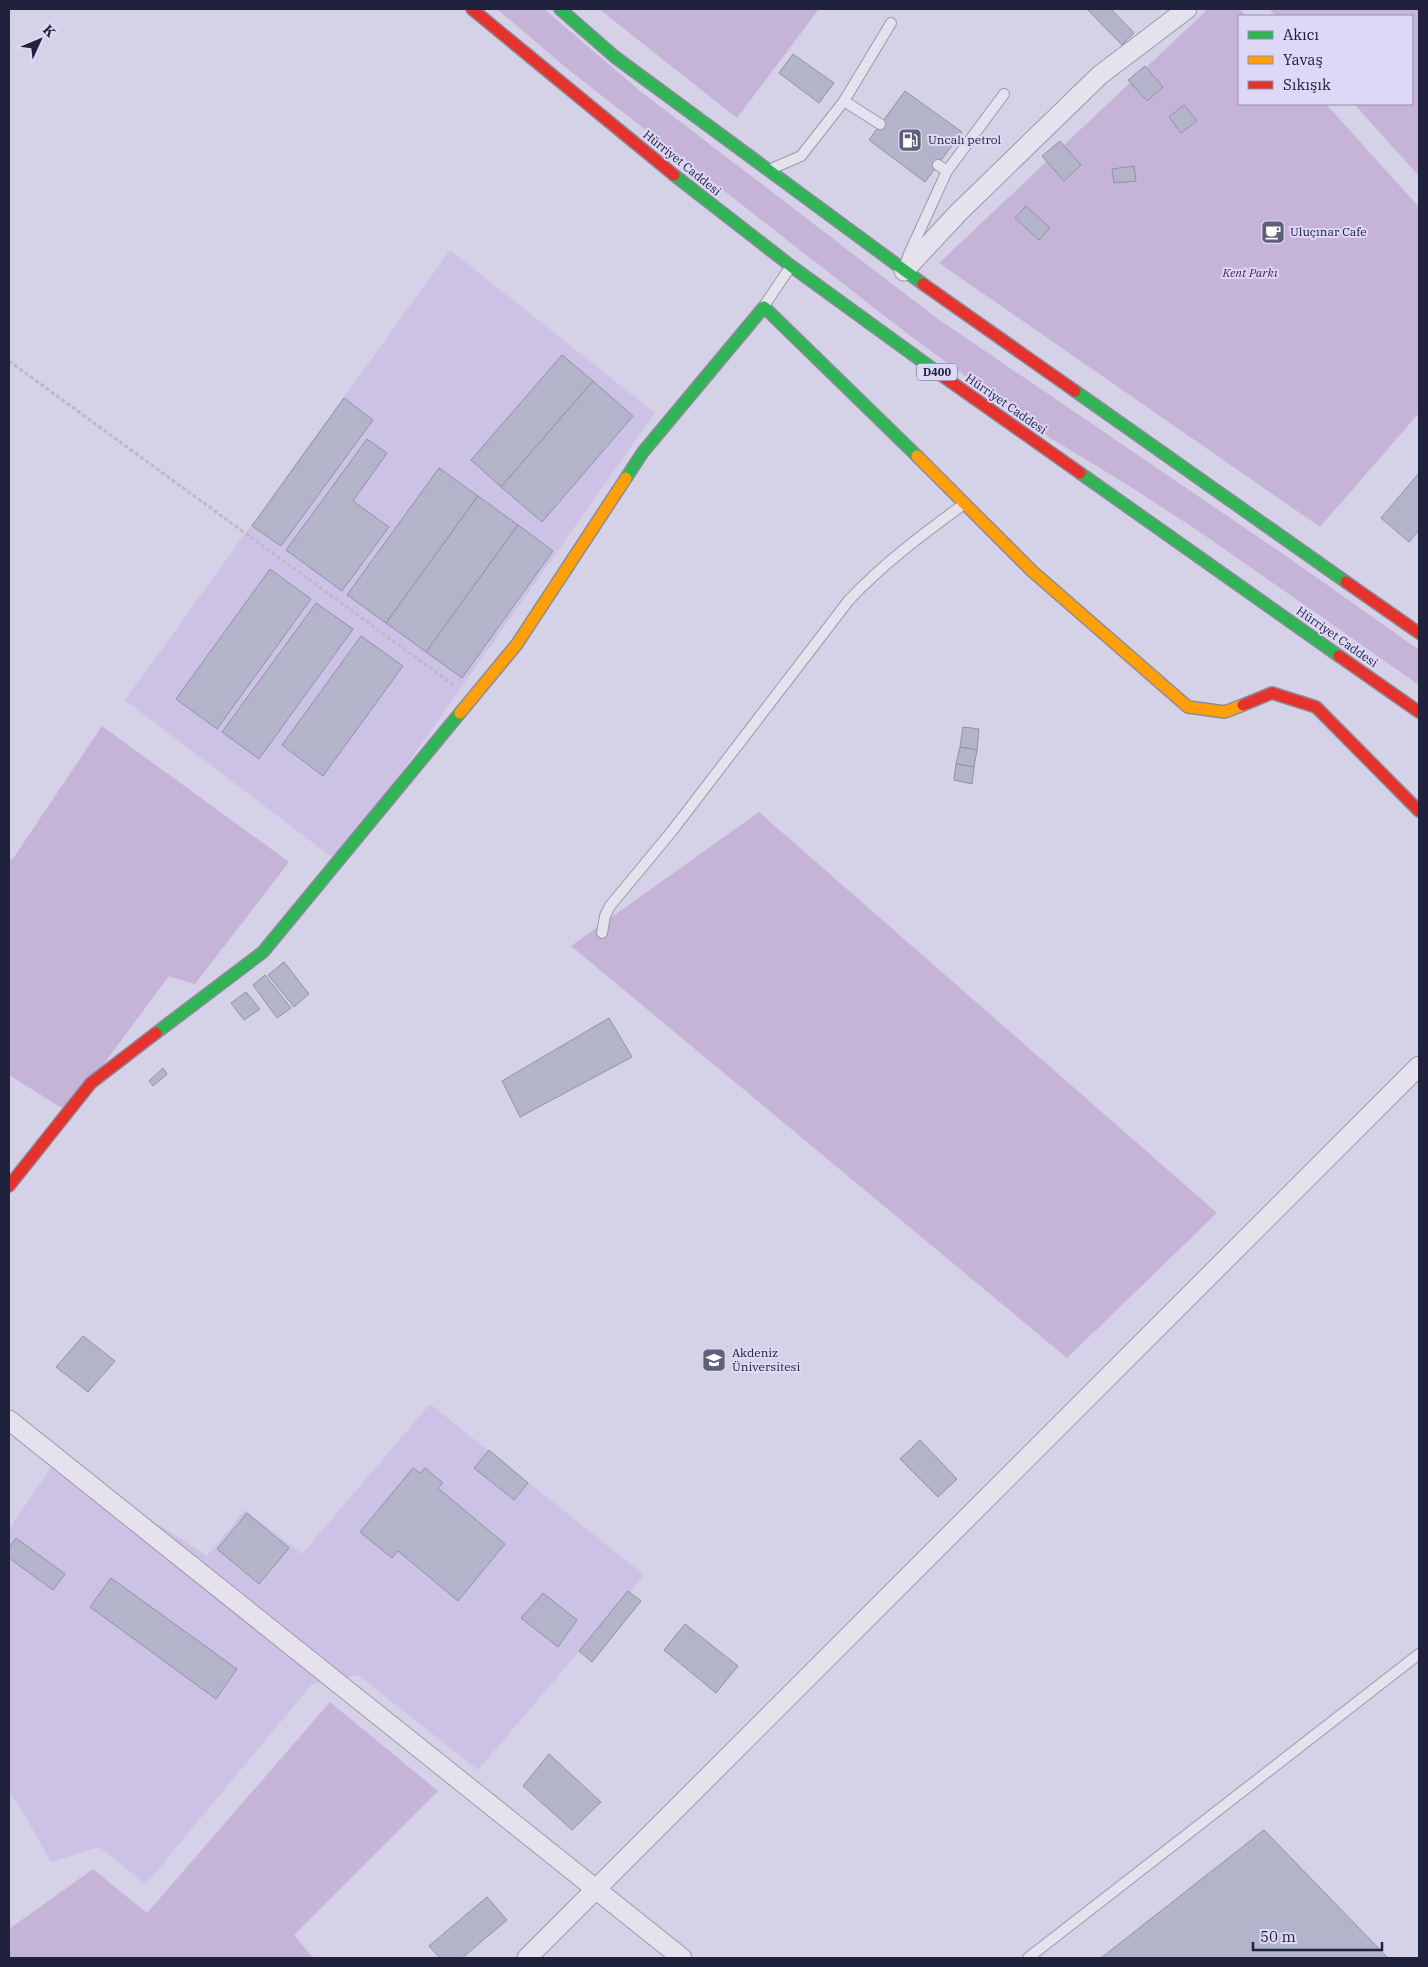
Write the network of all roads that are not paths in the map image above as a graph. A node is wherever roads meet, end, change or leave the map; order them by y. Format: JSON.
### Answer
{"nodes":[{"id":1,"x":472,"y":9,"type":"edge"},
{"id":2,"x":560,"y":9,"type":"edge"},
{"id":3,"x":1187,"y":9,"type":"edge"},
{"id":4,"x":892,"y":23,"type":"dead end"},
{"id":5,"x":1004,"y":94,"type":"dead end"},
{"id":6,"x":844,"y":101,"type":"junction"},
{"id":7,"x":880,"y":124,"type":"dead end"},
{"id":8,"x":768,"y":170,"type":"junction"},
{"id":9,"x":791,"y":266,"type":"junction"},
{"id":10,"x":904,"y":271,"type":"junction"},
{"id":11,"x":764,"y":307,"type":"junction"},
{"id":12,"x":964,"y":503,"type":"junction"},
{"id":13,"x":1419,"y":633,"type":"edge"},
{"id":14,"x":1419,"y":712,"type":"edge"},
{"id":15,"x":1419,"y":811,"type":"edge"},
{"id":16,"x":602,"y":933,"type":"dead end"},
{"id":17,"x":1419,"y":1066,"type":"edge"},
{"id":18,"x":9,"y":1186,"type":"edge"},
{"id":19,"x":9,"y":1420,"type":"edge"},
{"id":20,"x":1419,"y":1654,"type":"edge"},
{"id":21,"x":597,"y":1889,"type":"junction"},
{"id":22,"x":527,"y":1958,"type":"edge"},
{"id":23,"x":682,"y":1958,"type":"edge"},
{"id":24,"x":1028,"y":1958,"type":"edge"}],
"edges":[{"from":1,"to":9,"type":"main road","name":"Hürriyet Caddesi","number":"D400"},
{"from":2,"to":8,"type":"main road"},
{"from":3,"to":10,"type":"street"},
{"from":4,"to":6,"type":"lane"},
{"from":5,"to":10,"type":"lane"},
{"from":6,"to":7,"type":"lane"},
{"from":6,"to":8,"type":"lane"},
{"from":8,"to":10,"type":"main road"},
{"from":9,"to":11,"type":"lane"},
{"from":9,"to":14,"type":"main road","name":"Hürriyet Caddesi","number":"D400"},
{"from":10,"to":13,"type":"main road"},
{"from":11,"to":12,"type":"main road"},
{"from":11,"to":18,"type":"main road"},
{"from":12,"to":15,"type":"main road"},
{"from":12,"to":16,"type":"lane"},
{"from":17,"to":21,"type":"street"},
{"from":19,"to":21,"type":"street"},
{"from":20,"to":24,"type":"lane"},
{"from":21,"to":22,"type":"street"},
{"from":21,"to":23,"type":"street"}]}
